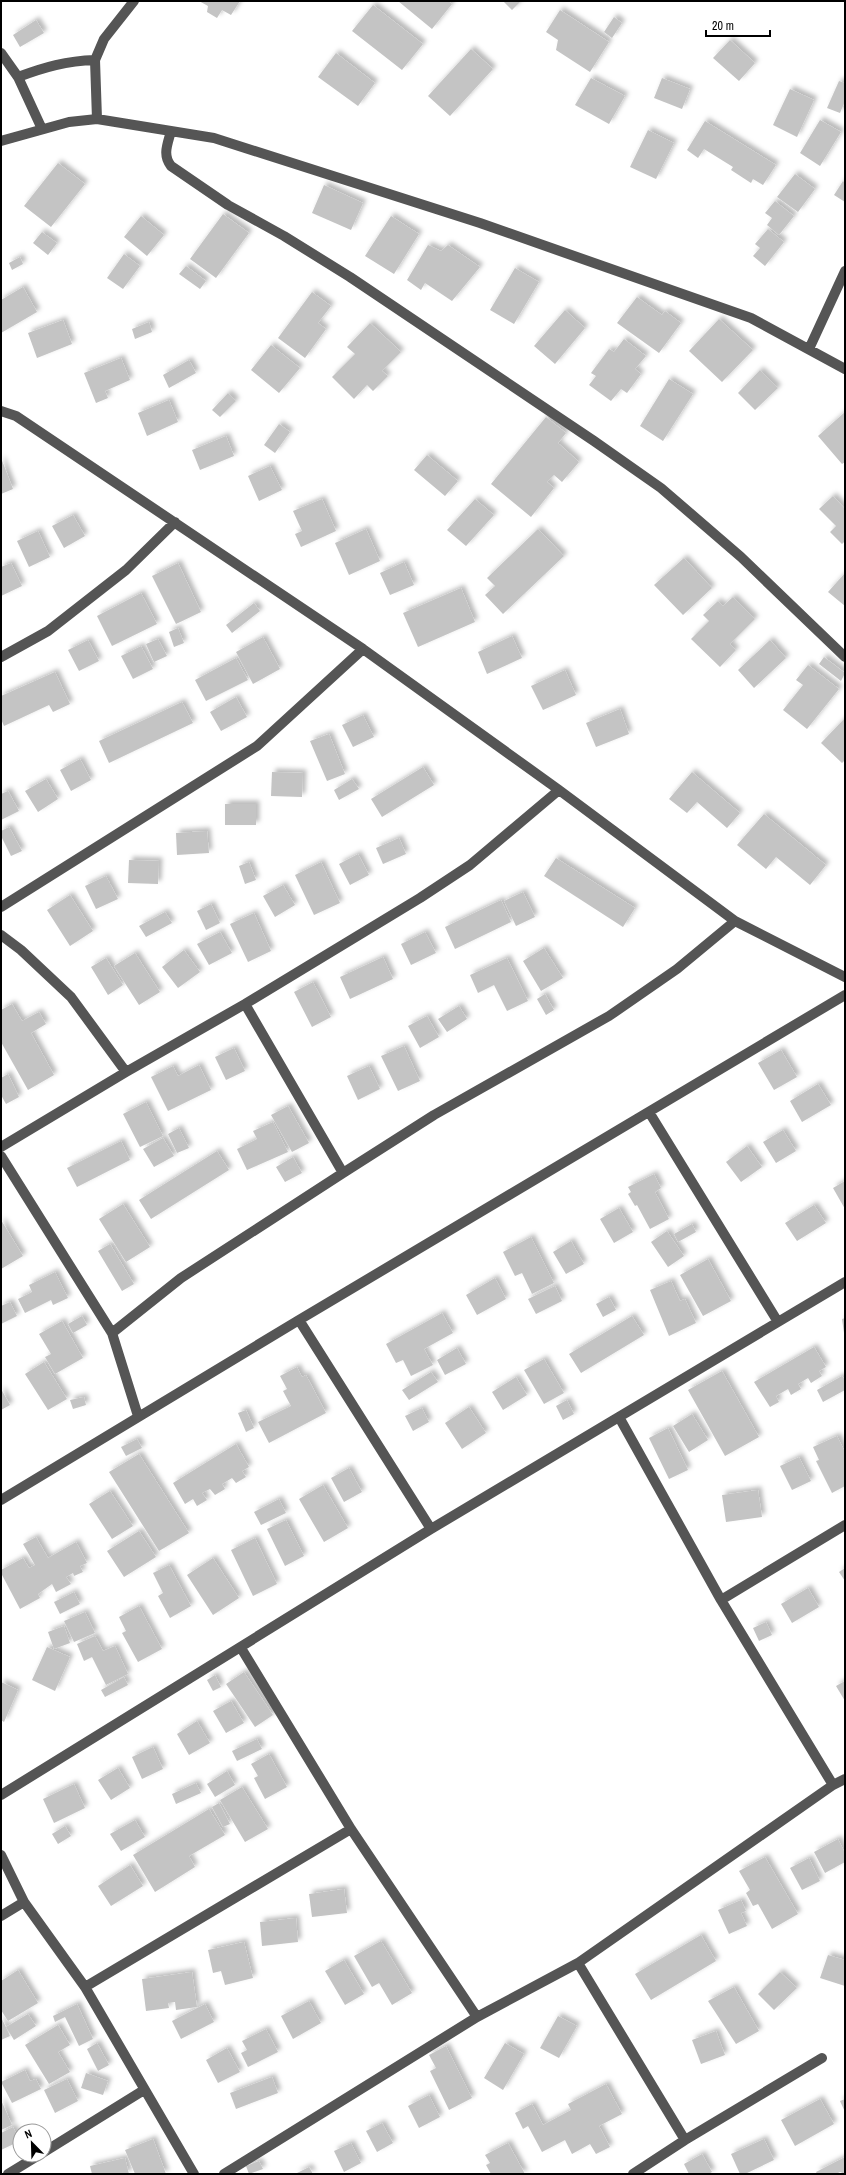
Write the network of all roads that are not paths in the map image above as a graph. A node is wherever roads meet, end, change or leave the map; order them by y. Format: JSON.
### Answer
{"nodes":[{"id":1,"x":134,"y":1,"type":"edge"},
{"id":2,"x":1,"y":53,"type":"edge"},
{"id":3,"x":95,"y":60,"type":"junction"},
{"id":4,"x":18,"y":77,"type":"junction"},
{"id":5,"x":98,"y":119,"type":"junction"},
{"id":6,"x":42,"y":129,"type":"junction"},
{"id":7,"x":171,"y":131,"type":"junction"},
{"id":8,"x":1,"y":141,"type":"edge"},
{"id":9,"x":845,"y":271,"type":"edge"},
{"id":10,"x":809,"y":350,"type":"junction"},
{"id":11,"x":845,"y":369,"type":"edge"},
{"id":12,"x":1,"y":411,"type":"edge"},
{"id":13,"x":175,"y":522,"type":"junction"},
{"id":14,"x":363,"y":649,"type":"junction"},
{"id":15,"x":845,"y":657,"type":"edge"},
{"id":16,"x":1,"y":658,"type":"edge"},
{"id":17,"x":559,"y":790,"type":"junction"},
{"id":18,"x":1,"y":907,"type":"edge"},
{"id":19,"x":735,"y":921,"type":"junction"},
{"id":20,"x":1,"y":935,"type":"edge"},
{"id":21,"x":845,"y":977,"type":"edge"},
{"id":22,"x":845,"y":995,"type":"edge"},
{"id":23,"x":245,"y":1004,"type":"junction"},
{"id":24,"x":126,"y":1072,"type":"junction"},
{"id":25,"x":649,"y":1112,"type":"junction"},
{"id":26,"x":1,"y":1147,"type":"edge"},
{"id":27,"x":1,"y":1156,"type":"edge"},
{"id":28,"x":343,"y":1173,"type":"junction"},
{"id":29,"x":845,"y":1282,"type":"edge"},
{"id":30,"x":299,"y":1320,"type":"junction"},
{"id":31,"x":778,"y":1322,"type":"junction"},
{"id":32,"x":112,"y":1333,"type":"junction"},
{"id":33,"x":138,"y":1416,"type":"junction"},
{"id":34,"x":619,"y":1417,"type":"junction"},
{"id":35,"x":1,"y":1500,"type":"edge"},
{"id":36,"x":845,"y":1525,"type":"edge"},
{"id":37,"x":431,"y":1529,"type":"junction"},
{"id":38,"x":721,"y":1600,"type":"junction"},
{"id":39,"x":241,"y":1648,"type":"junction"},
{"id":40,"x":845,"y":1779,"type":"edge"},
{"id":41,"x":832,"y":1785,"type":"junction"},
{"id":42,"x":1,"y":1795,"type":"edge"},
{"id":43,"x":351,"y":1829,"type":"junction"},
{"id":44,"x":1,"y":1855,"type":"edge"},
{"id":45,"x":24,"y":1902,"type":"junction"},
{"id":46,"x":1,"y":1916,"type":"edge"},
{"id":47,"x":578,"y":1963,"type":"junction"},
{"id":48,"x":85,"y":1988,"type":"junction"},
{"id":49,"x":477,"y":2017,"type":"junction"},
{"id":50,"x":822,"y":2058,"type":"dead end"},
{"id":51,"x":144,"y":2090,"type":"junction"},
{"id":52,"x":685,"y":2140,"type":"junction"},
{"id":53,"x":52,"y":2147,"type":"edge"},
{"id":54,"x":26,"y":2163,"type":"edge"},
{"id":55,"x":8,"y":2174,"type":"edge"},
{"id":56,"x":194,"y":2174,"type":"edge"},
{"id":57,"x":224,"y":2174,"type":"edge"},
{"id":58,"x":633,"y":2174,"type":"edge"}],
"edges":[{"from":1,"to":3,"type":"street"},
{"from":2,"to":4,"type":"street"},
{"from":3,"to":4,"type":"street"},
{"from":3,"to":5,"type":"street"},
{"from":4,"to":6,"type":"street"},
{"from":5,"to":6,"type":"street"},
{"from":5,"to":7,"type":"street"},
{"from":6,"to":8,"type":"street"},
{"from":7,"to":10,"type":"street"},
{"from":7,"to":15,"type":"street"},
{"from":9,"to":10,"type":"street"},
{"from":10,"to":11,"type":"street"},
{"from":12,"to":13,"type":"street"},
{"from":13,"to":14,"type":"street"},
{"from":13,"to":16,"type":"street"},
{"from":14,"to":17,"type":"street"},
{"from":14,"to":18,"type":"street"},
{"from":17,"to":19,"type":"street"},
{"from":17,"to":23,"type":"street"},
{"from":19,"to":21,"type":"street"},
{"from":19,"to":28,"type":"street"},
{"from":20,"to":24,"type":"street"},
{"from":22,"to":25,"type":"street"},
{"from":23,"to":24,"type":"street"},
{"from":23,"to":28,"type":"street"},
{"from":24,"to":26,"type":"street"},
{"from":25,"to":30,"type":"street"},
{"from":25,"to":31,"type":"street"},
{"from":27,"to":32,"type":"street"},
{"from":28,"to":32,"type":"street"},
{"from":29,"to":31,"type":"street"},
{"from":30,"to":33,"type":"street"},
{"from":30,"to":37,"type":"street"},
{"from":31,"to":34,"type":"street"},
{"from":32,"to":33,"type":"street"},
{"from":33,"to":35,"type":"street"},
{"from":34,"to":37,"type":"street"},
{"from":34,"to":38,"type":"street"},
{"from":36,"to":38,"type":"street"},
{"from":37,"to":39,"type":"street"},
{"from":38,"to":41,"type":"street"},
{"from":39,"to":42,"type":"street"},
{"from":39,"to":43,"type":"street"},
{"from":40,"to":41,"type":"street"},
{"from":41,"to":47,"type":"street"},
{"from":43,"to":48,"type":"street"},
{"from":43,"to":49,"type":"street"},
{"from":44,"to":45,"type":"street"},
{"from":45,"to":46,"type":"street"},
{"from":45,"to":48,"type":"street"},
{"from":47,"to":49,"type":"street"},
{"from":47,"to":52,"type":"street"},
{"from":48,"to":51,"type":"street"},
{"from":49,"to":57,"type":"street"},
{"from":50,"to":52,"type":"street"},
{"from":51,"to":53,"type":"street"},
{"from":51,"to":56,"type":"street"},
{"from":52,"to":58,"type":"street"},
{"from":54,"to":55,"type":"street"}]}
